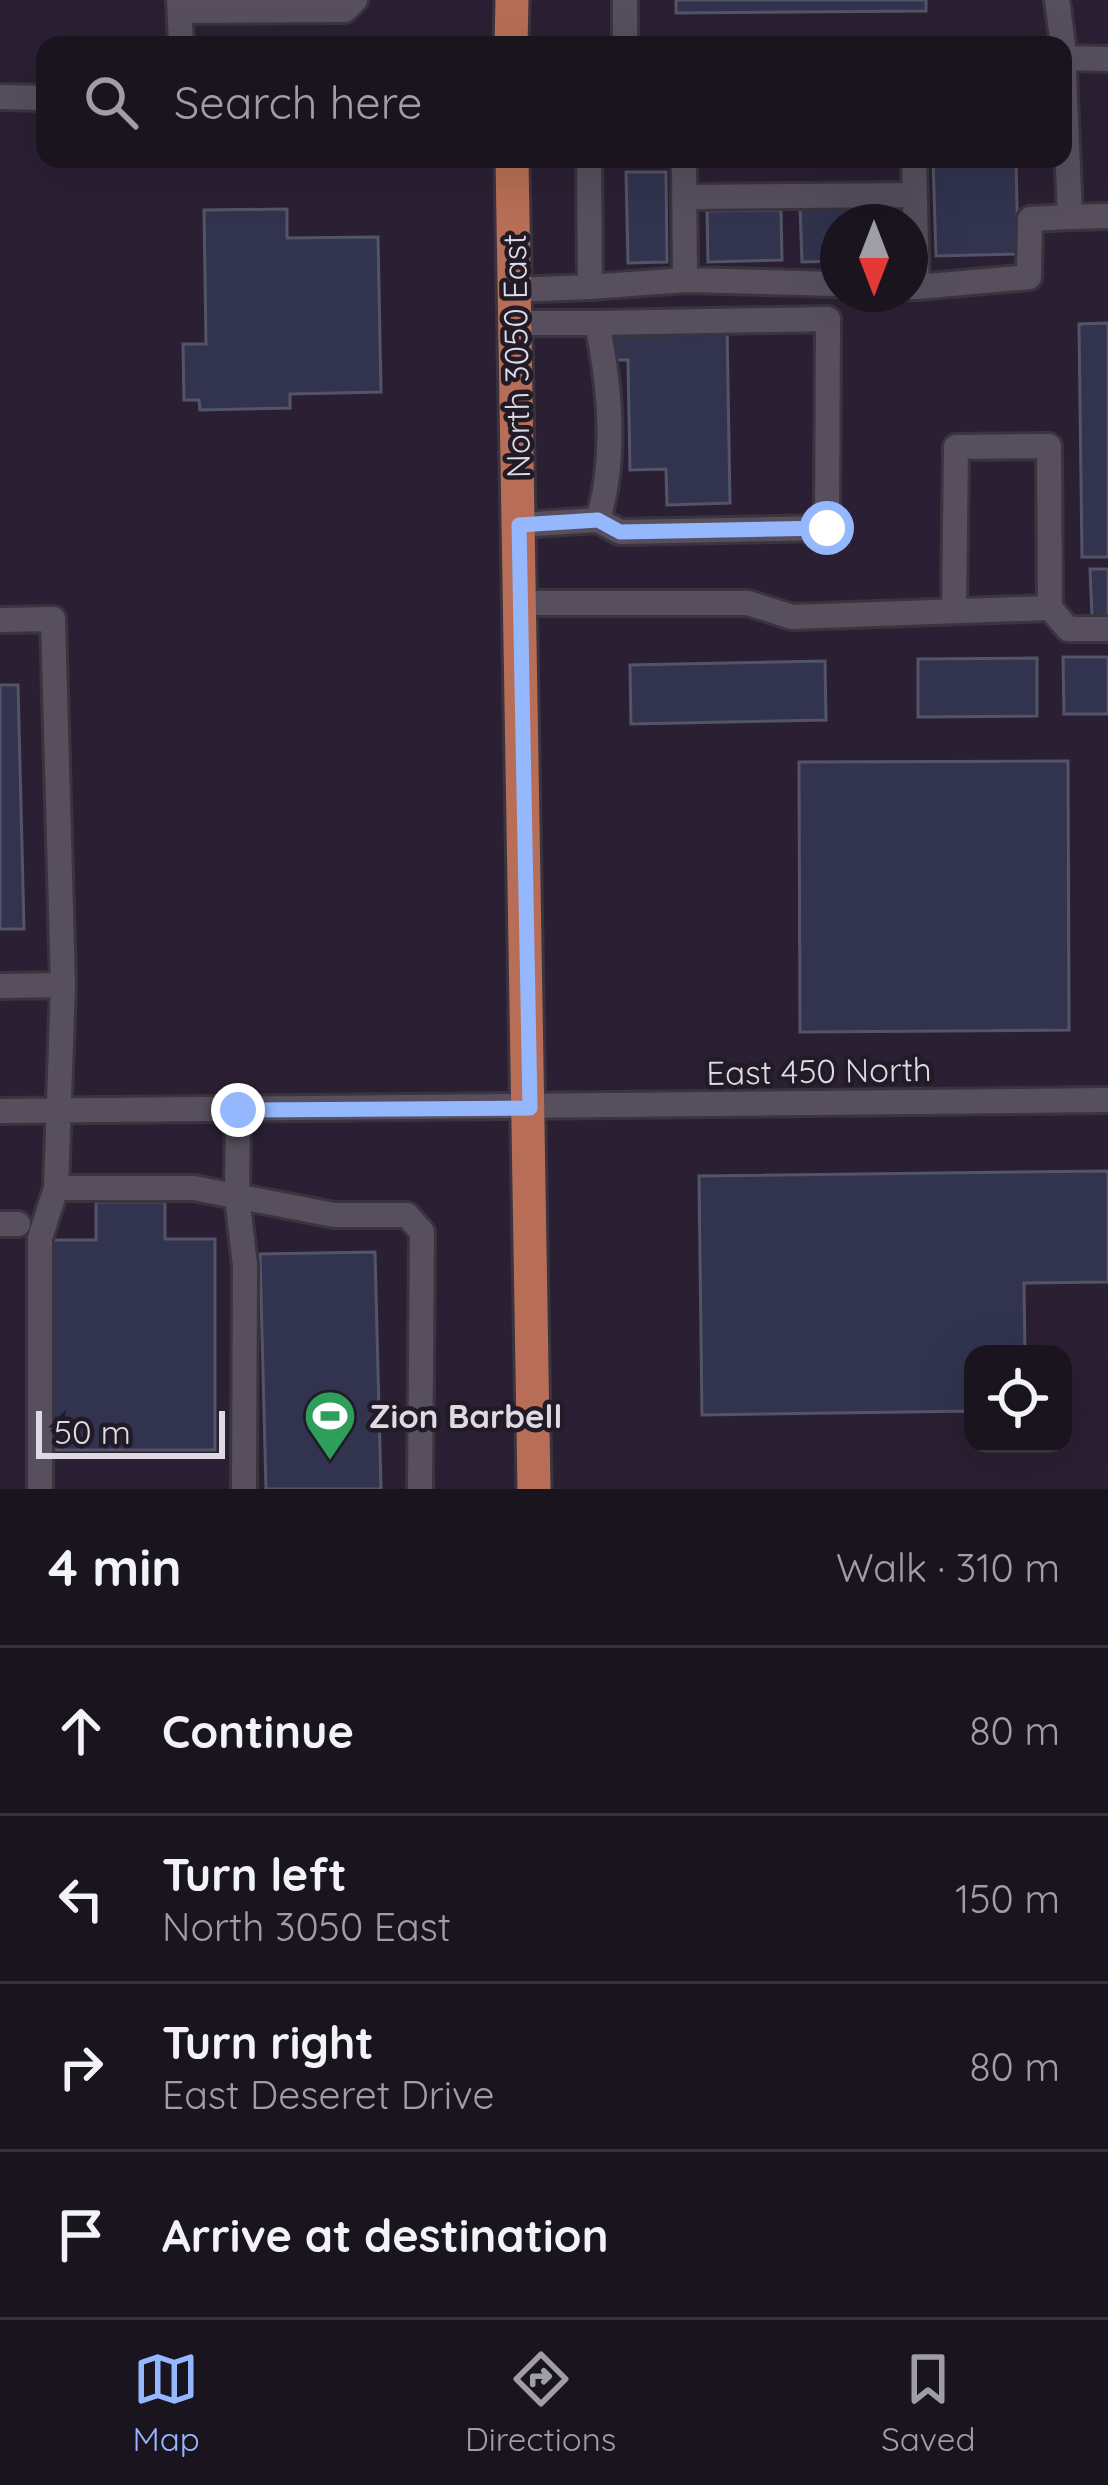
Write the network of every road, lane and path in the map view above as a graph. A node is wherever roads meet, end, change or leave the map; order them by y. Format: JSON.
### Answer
{"nodes":[{"id":1,"x":356,"y":0,"type":"edge"},
{"id":2,"x":512,"y":0,"type":"edge"},
{"id":3,"x":625,"y":0,"type":"edge"},
{"id":4,"x":1057,"y":0,"type":"edge"},
{"id":5,"x":180,"y":5,"type":"edge"},
{"id":6,"x":181,"y":36,"type":"edge"},
{"id":7,"x":512,"y":36,"type":"edge"},
{"id":8,"x":625,"y":36,"type":"edge"},
{"id":9,"x":1062,"y":36,"type":"edge"},
{"id":10,"x":1072,"y":58,"type":"edge"},
{"id":11,"x":1108,"y":59,"type":"edge"},
{"id":12,"x":0,"y":97,"type":"edge"},
{"id":13,"x":36,"y":98,"type":"edge"},
{"id":14,"x":512,"y":168,"type":"edge"},
{"id":15,"x":589,"y":168,"type":"edge"},
{"id":16,"x":684,"y":168,"type":"edge"},
{"id":17,"x":914,"y":168,"type":"edge"},
{"id":18,"x":1068,"y":168,"type":"edge"},
{"id":19,"x":915,"y":195,"type":"junction"},
{"id":20,"x":684,"y":197,"type":"junction"},
{"id":21,"x":915,"y":204,"type":"edge"},
{"id":22,"x":1108,"y":216,"type":"edge"},
{"id":23,"x":1070,"y":217,"type":"junction"},
{"id":24,"x":685,"y":280,"type":"junction"},
{"id":25,"x":820,"y":284,"type":"edge"},
{"id":26,"x":928,"y":286,"type":"edge"},
{"id":27,"x":590,"y":287,"type":"junction"},
{"id":28,"x":515,"y":306,"type":"junction"},
{"id":29,"x":597,"y":322,"type":"junction"},
{"id":30,"x":598,"y":520,"type":"junction"},
{"id":31,"x":519,"y":525,"type":"junction"},
{"id":32,"x":520,"y":603,"type":"junction"},
{"id":33,"x":1050,"y":608,"type":"junction"},
{"id":34,"x":954,"y":609,"type":"junction"},
{"id":35,"x":0,"y":620,"type":"edge"},
{"id":36,"x":1108,"y":629,"type":"edge"},
{"id":37,"x":63,"y":985,"type":"junction"},
{"id":38,"x":0,"y":986,"type":"edge"},
{"id":39,"x":1108,"y":1100,"type":"edge"},
{"id":40,"x":530,"y":1108,"type":"junction"},
{"id":41,"x":238,"y":1110,"type":"junction"},
{"id":42,"x":0,"y":1111,"type":"edge"},
{"id":43,"x":59,"y":1111,"type":"junction"},
{"id":44,"x":56,"y":1189,"type":"junction"},
{"id":45,"x":237,"y":1197,"type":"junction"},
{"id":46,"x":40,"y":1489,"type":"edge"},
{"id":47,"x":244,"y":1489,"type":"edge"},
{"id":48,"x":420,"y":1489,"type":"edge"},
{"id":49,"x":534,"y":1489,"type":"edge"}],
"edges":[{"from":1,"to":5,"type":"street"},
{"from":2,"to":7,"type":"main road"},
{"from":3,"to":8,"type":"street"},
{"from":4,"to":9,"type":"street"},
{"from":5,"to":6,"type":"street"},
{"from":10,"to":11,"type":"street"},
{"from":12,"to":13,"type":"street"},
{"from":14,"to":28,"type":"main road","name":"North 3050 East"},
{"from":15,"to":27,"type":"street"},
{"from":16,"to":20,"type":"street"},
{"from":17,"to":19,"type":"street"},
{"from":18,"to":23,"type":"street"},
{"from":19,"to":20,"type":"street"},
{"from":19,"to":21,"type":"street"},
{"from":20,"to":24,"type":"street"},
{"from":22,"to":23,"type":"street"},
{"from":23,"to":26,"type":"street"},
{"from":24,"to":25,"type":"street"},
{"from":24,"to":27,"type":"street"},
{"from":27,"to":28,"type":"street"},
{"from":28,"to":29,"type":"street"},
{"from":28,"to":31,"type":"main road","name":"North 3050 East"},
{"from":29,"to":30,"type":"street"},
{"from":29,"to":30,"type":"street"},
{"from":30,"to":31,"type":"street"},
{"from":31,"to":32,"type":"main road","name":"North 3050 East"},
{"from":32,"to":34,"type":"street"},
{"from":32,"to":40,"type":"main road","name":"North 3050 East"},
{"from":33,"to":34,"type":"street"},
{"from":33,"to":34,"type":"street"},
{"from":33,"to":36,"type":"street"},
{"from":35,"to":37,"type":"street"},
{"from":37,"to":38,"type":"street"},
{"from":37,"to":43,"type":"street"},
{"from":39,"to":40,"type":"street","name":"East 450 North"},
{"from":40,"to":41,"type":"street","name":"East 450 North"},
{"from":40,"to":49,"type":"main road","name":"North 3050 East"},
{"from":41,"to":43,"type":"street","name":"East 450 North"},
{"from":41,"to":45,"type":"street"},
{"from":42,"to":43,"type":"street","name":"East 450 North"},
{"from":43,"to":44,"type":"street"},
{"from":44,"to":45,"type":"street"},
{"from":44,"to":46,"type":"street"},
{"from":45,"to":47,"type":"street"},
{"from":45,"to":48,"type":"street"}]}
